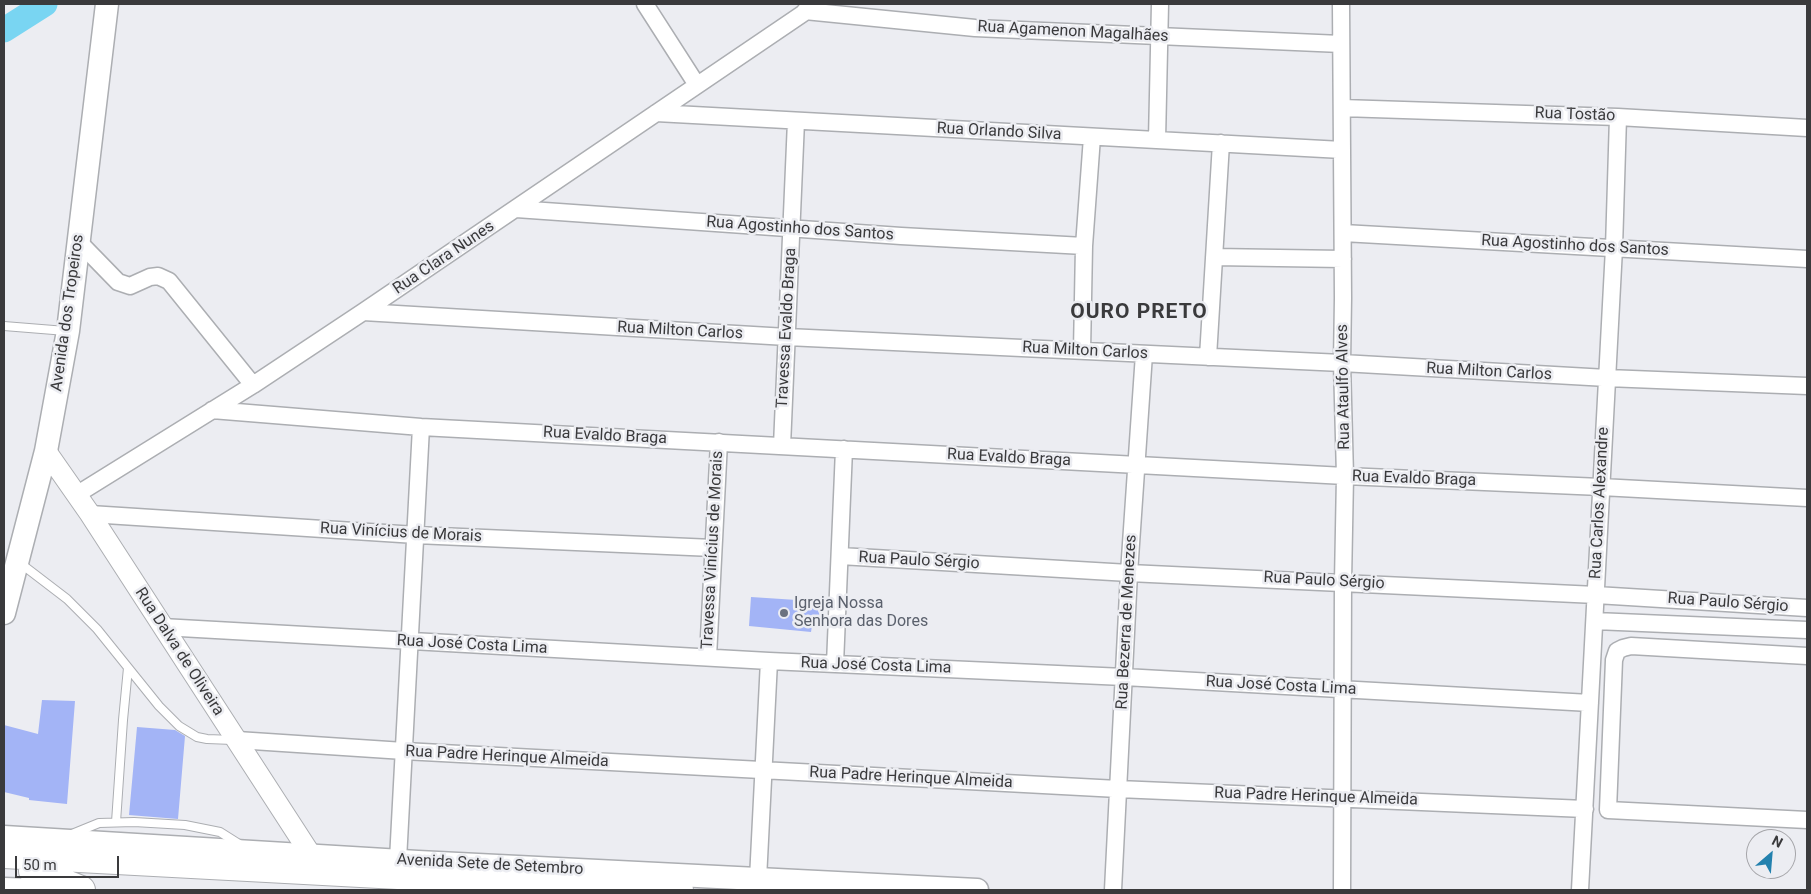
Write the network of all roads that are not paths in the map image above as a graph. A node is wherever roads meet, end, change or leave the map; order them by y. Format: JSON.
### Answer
{"nodes":[{"id":1,"x":645,"y":4,"type":"edge"},
{"id":2,"x":1160,"y":4,"type":"edge"},
{"id":3,"x":1341,"y":4,"type":"edge"},
{"id":4,"x":107,"y":6,"type":"edge"},
{"id":5,"x":811,"y":8,"type":"edge"},
{"id":6,"x":1158,"y":36,"type":"junction"},
{"id":7,"x":1341,"y":44,"type":"junction"},
{"id":8,"x":697,"y":85,"type":"junction"},
{"id":9,"x":1342,"y":108,"type":"junction"},
{"id":10,"x":656,"y":113,"type":"junction"},
{"id":11,"x":1618,"y":116,"type":"junction"},
{"id":12,"x":796,"y":121,"type":"junction"},
{"id":13,"x":1807,"y":128,"type":"edge"},
{"id":14,"x":1092,"y":137,"type":"junction"},
{"id":15,"x":1157,"y":140,"type":"junction"},
{"id":16,"x":1221,"y":143,"type":"junction"},
{"id":17,"x":1342,"y":150,"type":"junction"},
{"id":18,"x":516,"y":208,"type":"junction"},
{"id":19,"x":792,"y":229,"type":"junction"},
{"id":20,"x":1343,"y":233,"type":"junction"},
{"id":21,"x":79,"y":242,"type":"junction"},
{"id":22,"x":1084,"y":246,"type":"junction"},
{"id":23,"x":1614,"y":248,"type":"junction"},
{"id":24,"x":1214,"y":257,"type":"junction"},
{"id":25,"x":1343,"y":259,"type":"junction"},
{"id":26,"x":1807,"y":259,"type":"edge"},
{"id":27,"x":363,"y":312,"type":"junction"},
{"id":28,"x":4,"y":326,"type":"edge"},
{"id":29,"x":68,"y":331,"type":"junction"},
{"id":30,"x":787,"y":337,"type":"junction"},
{"id":31,"x":1082,"y":351,"type":"junction"},
{"id":32,"x":1144,"y":354,"type":"junction"},
{"id":33,"x":1208,"y":357,"type":"junction"},
{"id":34,"x":1342,"y":363,"type":"junction"},
{"id":35,"x":1606,"y":378,"type":"junction"},
{"id":36,"x":253,"y":385,"type":"junction"},
{"id":37,"x":1807,"y":386,"type":"edge"},
{"id":38,"x":212,"y":410,"type":"junction"},
{"id":39,"x":421,"y":426,"type":"junction"},
{"id":40,"x":719,"y":442,"type":"junction"},
{"id":41,"x":782,"y":446,"type":"junction"},
{"id":42,"x":844,"y":449,"type":"junction"},
{"id":43,"x":46,"y":451,"type":"junction"},
{"id":44,"x":1136,"y":464,"type":"junction"},
{"id":45,"x":1345,"y":476,"type":"junction"},
{"id":46,"x":1601,"y":487,"type":"junction"},
{"id":47,"x":76,"y":496,"type":"junction"},
{"id":48,"x":1807,"y":498,"type":"edge"},
{"id":49,"x":90,"y":514,"type":"junction"},
{"id":50,"x":416,"y":535,"type":"junction"},
{"id":51,"x":713,"y":548,"type":"junction"},
{"id":52,"x":840,"y":556,"type":"junction"},
{"id":53,"x":17,"y":560,"type":"junction"},
{"id":54,"x":1129,"y":573,"type":"junction"},
{"id":55,"x":1343,"y":582,"type":"junction"},
{"id":56,"x":1596,"y":595,"type":"junction"},
{"id":57,"x":1807,"y":608,"type":"edge"},
{"id":58,"x":4,"y":613,"type":"edge"},
{"id":59,"x":1595,"y":621,"type":"junction"},
{"id":60,"x":162,"y":627,"type":"junction"},
{"id":61,"x":1807,"y":630,"type":"edge"},
{"id":62,"x":411,"y":642,"type":"junction"},
{"id":63,"x":1807,"y":656,"type":"edge"},
{"id":64,"x":708,"y":657,"type":"junction"},
{"id":65,"x":769,"y":661,"type":"junction"},
{"id":66,"x":835,"y":664,"type":"junction"},
{"id":67,"x":128,"y":668,"type":"junction"},
{"id":68,"x":1124,"y":677,"type":"junction"},
{"id":69,"x":1343,"y":690,"type":"junction"},
{"id":70,"x":1590,"y":703,"type":"junction"},
{"id":71,"x":237,"y":740,"type":"junction"},
{"id":72,"x":404,"y":751,"type":"junction"},
{"id":73,"x":762,"y":770,"type":"junction"},
{"id":74,"x":1118,"y":789,"type":"junction"},
{"id":75,"x":1342,"y":798,"type":"junction"},
{"id":76,"x":1585,"y":809,"type":"junction"},
{"id":77,"x":1807,"y":820,"type":"edge"},
{"id":78,"x":116,"y":822,"type":"junction"},
{"id":79,"x":4,"y":837,"type":"edge"},
{"id":80,"x":59,"y":840,"type":"junction"},
{"id":81,"x":4,"y":854,"type":"edge"},
{"id":82,"x":311,"y":855,"type":"junction"},
{"id":83,"x":250,"y":860,"type":"junction"},
{"id":84,"x":398,"y":860,"type":"junction"},
{"id":85,"x":4,"y":870,"type":"edge"},
{"id":86,"x":758,"y":879,"type":"junction"},
{"id":87,"x":28,"y":885,"type":"edge"},
{"id":88,"x":4,"y":889,"type":"edge"},
{"id":89,"x":81,"y":890,"type":"edge"},
{"id":90,"x":373,"y":890,"type":"edge"},
{"id":91,"x":679,"y":890,"type":"edge"},
{"id":92,"x":977,"y":890,"type":"edge"},
{"id":93,"x":1113,"y":890,"type":"edge"},
{"id":94,"x":1342,"y":890,"type":"edge"},
{"id":95,"x":1580,"y":890,"type":"edge"}],
"edges":[{"from":1,"to":8,"type":"street"},
{"from":2,"to":6,"type":"street"},
{"from":3,"to":7,"type":"street","name":"Rua Ataulfo Alves"},
{"from":4,"to":21,"type":"main road","name":"Avenida dos Tropeiros"},
{"from":5,"to":6,"type":"street","name":"Rua Agamenon Magalhães"},
{"from":5,"to":8,"type":"street","name":"Rua Clara Nunes"},
{"from":6,"to":7,"type":"street","name":"Rua Agamenon Magalhães"},
{"from":6,"to":15,"type":"street"},
{"from":7,"to":9,"type":"street","name":"Rua Ataulfo Alves"},
{"from":8,"to":10,"type":"street","name":"Rua Clara Nunes"},
{"from":9,"to":11,"type":"street","name":"Rua Tostão"},
{"from":9,"to":17,"type":"street","name":"Rua Ataulfo Alves"},
{"from":10,"to":12,"type":"street","name":"Rua Orlando Silva"},
{"from":10,"to":18,"type":"street","name":"Rua Clara Nunes"},
{"from":11,"to":13,"type":"street","name":"Rua Tostão"},
{"from":11,"to":23,"type":"street","name":"Rua Carlos Alexandre"},
{"from":12,"to":14,"type":"street","name":"Rua Orlando Silva"},
{"from":12,"to":19,"type":"street","name":"Travessa Evaldo Braga"},
{"from":14,"to":15,"type":"street","name":"Rua Orlando Silva"},
{"from":14,"to":22,"type":"street"},
{"from":15,"to":16,"type":"street","name":"Rua Orlando Silva"},
{"from":16,"to":17,"type":"street","name":"Rua Orlando Silva"},
{"from":16,"to":24,"type":"street"},
{"from":17,"to":20,"type":"street","name":"Rua Ataulfo Alves"},
{"from":18,"to":19,"type":"street","name":"Rua Agostinho dos Santos"},
{"from":18,"to":27,"type":"street","name":"Rua Clara Nunes"},
{"from":19,"to":22,"type":"street","name":"Rua Agostinho dos Santos"},
{"from":19,"to":30,"type":"street","name":"Travessa Evaldo Braga"},
{"from":20,"to":23,"type":"street","name":"Rua Agostinho dos Santos"},
{"from":20,"to":25,"type":"street","name":"Rua Ataulfo Alves"},
{"from":21,"to":29,"type":"main road","name":"Avenida dos Tropeiros"},
{"from":21,"to":36,"type":"street"},
{"from":22,"to":31,"type":"street"},
{"from":23,"to":26,"type":"street","name":"Rua Agostinho dos Santos"},
{"from":23,"to":35,"type":"street","name":"Rua Carlos Alexandre"},
{"from":24,"to":25,"type":"street"},
{"from":24,"to":33,"type":"street"},
{"from":25,"to":34,"type":"street","name":"Rua Ataulfo Alves"},
{"from":27,"to":30,"type":"street","name":"Rua Milton Carlos"},
{"from":27,"to":36,"type":"street","name":"Rua Clara Nunes"},
{"from":28,"to":29,"type":"lane"},
{"from":29,"to":43,"type":"main road","name":"Avenida dos Tropeiros"},
{"from":30,"to":31,"type":"street","name":"Rua Milton Carlos"},
{"from":30,"to":41,"type":"street","name":"Travessa Evaldo Braga"},
{"from":31,"to":32,"type":"street","name":"Rua Milton Carlos"},
{"from":32,"to":33,"type":"street","name":"Rua Milton Carlos"},
{"from":32,"to":44,"type":"street","name":"Rua Bezerra de Menezes"},
{"from":33,"to":34,"type":"street","name":"Rua Milton Carlos"},
{"from":34,"to":35,"type":"street","name":"Rua Milton Carlos"},
{"from":34,"to":45,"type":"street","name":"Rua Ataulfo Alves"},
{"from":35,"to":37,"type":"street","name":"Rua Milton Carlos"},
{"from":35,"to":46,"type":"street","name":"Rua Carlos Alexandre"},
{"from":36,"to":38,"type":"street","name":"Rua Clara Nunes"},
{"from":38,"to":39,"type":"street","name":"Rua Evaldo Braga"},
{"from":38,"to":47,"type":"street","name":"Rua Clara Nunes"},
{"from":39,"to":40,"type":"street","name":"Rua Evaldo Braga"},
{"from":39,"to":50,"type":"street"},
{"from":40,"to":41,"type":"street","name":"Rua Evaldo Braga"},
{"from":40,"to":51,"type":"street","name":"Travessa Vinícius de Morais"},
{"from":41,"to":42,"type":"street","name":"Rua Evaldo Braga"},
{"from":42,"to":44,"type":"street","name":"Rua Evaldo Braga"},
{"from":42,"to":52,"type":"street"},
{"from":43,"to":47,"type":"street","name":"Rua Dalva de Oliveira"},
{"from":43,"to":53,"type":"main road","name":"Avenida dos Tropeiros"},
{"from":44,"to":45,"type":"street","name":"Rua Evaldo Braga"},
{"from":44,"to":54,"type":"street","name":"Rua Bezerra de Menezes"},
{"from":45,"to":46,"type":"street","name":"Rua Evaldo Braga"},
{"from":45,"to":55,"type":"street","name":"Rua Ataulfo Alves"},
{"from":46,"to":48,"type":"street","name":"Rua Evaldo Braga"},
{"from":46,"to":56,"type":"street","name":"Rua Carlos Alexandre"},
{"from":47,"to":49,"type":"street","name":"Rua Dalva de Oliveira"},
{"from":49,"to":50,"type":"street","name":"Rua Vinícius de Morais"},
{"from":49,"to":60,"type":"street","name":"Rua Dalva de Oliveira"},
{"from":50,"to":51,"type":"street","name":"Rua Vinícius de Morais"},
{"from":50,"to":62,"type":"street"},
{"from":51,"to":64,"type":"street","name":"Travessa Vinícius de Morais"},
{"from":52,"to":54,"type":"street","name":"Rua Paulo Sérgio"},
{"from":52,"to":66,"type":"street"},
{"from":53,"to":58,"type":"main road","name":"Avenida dos Tropeiros"},
{"from":53,"to":67,"type":"lane"},
{"from":54,"to":55,"type":"street","name":"Rua Paulo Sérgio"},
{"from":54,"to":68,"type":"street","name":"Rua Bezerra de Menezes"},
{"from":55,"to":56,"type":"street","name":"Rua Paulo Sérgio"},
{"from":55,"to":69,"type":"street","name":"Rua Ataulfo Alves"},
{"from":56,"to":57,"type":"street","name":"Rua Paulo Sérgio"},
{"from":56,"to":59,"type":"street","name":"Rua Carlos Alexandre"},
{"from":59,"to":61,"type":"street","name":"Rua Paulo Sérgio"},
{"from":59,"to":70,"type":"street","name":"Rua Carlos Alexandre"},
{"from":60,"to":62,"type":"street","name":"Rua José Costa Lima"},
{"from":60,"to":71,"type":"street","name":"Rua Dalva de Oliveira"},
{"from":62,"to":64,"type":"street","name":"Rua José Costa Lima"},
{"from":62,"to":72,"type":"street"},
{"from":63,"to":77,"type":"street"},
{"from":64,"to":65,"type":"street","name":"Rua José Costa Lima"},
{"from":65,"to":66,"type":"street","name":"Rua José Costa Lima"},
{"from":65,"to":73,"type":"street"},
{"from":66,"to":68,"type":"street","name":"Rua José Costa Lima"},
{"from":67,"to":71,"type":"lane"},
{"from":67,"to":78,"type":"lane"},
{"from":68,"to":69,"type":"street","name":"Rua José Costa Lima"},
{"from":68,"to":74,"type":"street","name":"Rua Bezerra de Menezes"},
{"from":69,"to":70,"type":"street","name":"Rua José Costa Lima"},
{"from":69,"to":75,"type":"street","name":"Rua Ataulfo Alves"},
{"from":70,"to":76,"type":"street","name":"Rua Carlos Alexandre"},
{"from":71,"to":72,"type":"street","name":"Rua Padre Herinque Almeida"},
{"from":71,"to":82,"type":"street","name":"Rua Dalva de Oliveira"},
{"from":72,"to":73,"type":"street","name":"Rua Padre Herinque Almeida"},
{"from":72,"to":84,"type":"street"},
{"from":73,"to":74,"type":"street","name":"Rua Padre Herinque Almeida"},
{"from":73,"to":86,"type":"street"},
{"from":74,"to":75,"type":"street","name":"Rua Padre Herinque Almeida"},
{"from":74,"to":93,"type":"street","name":"Rua Bezerra de Menezes"},
{"from":75,"to":76,"type":"street","name":"Rua Padre Herinque Almeida"},
{"from":75,"to":94,"type":"street","name":"Rua Ataulfo Alves"},
{"from":76,"to":95,"type":"street","name":"Rua Carlos Alexandre"},
{"from":78,"to":80,"type":"lane"},
{"from":78,"to":83,"type":"lane"},
{"from":79,"to":80,"type":"main road","name":"Avenida Sete de Setembro"},
{"from":80,"to":83,"type":"main road","name":"Avenida Sete de Setembro"},
{"from":81,"to":83,"type":"highway","name":"Avenida Sete de Setembro"},
{"from":82,"to":83,"type":"main road","name":"Avenida Sete de Setembro"},
{"from":82,"to":84,"type":"main road","name":"Avenida Sete de Setembro"},
{"from":83,"to":91,"type":"highway","name":"Avenida Sete de Setembro"},
{"from":84,"to":86,"type":"main road","name":"Avenida Sete de Setembro"},
{"from":85,"to":87,"type":"highway"},
{"from":86,"to":92,"type":"main road","name":"Avenida Sete de Setembro"},
{"from":87,"to":88,"type":"main road"},
{"from":87,"to":89,"type":"highway"},
{"from":87,"to":90,"type":"highway"}]}
